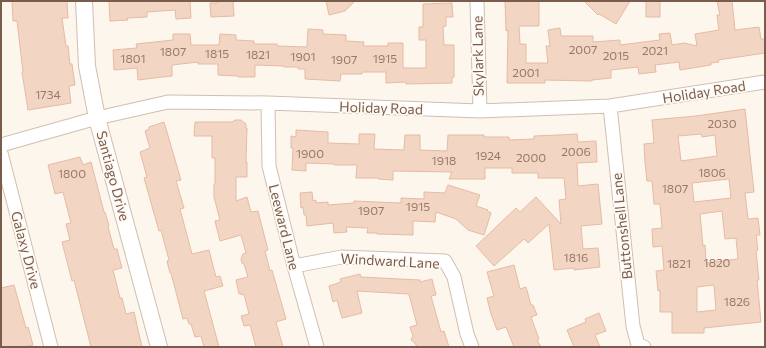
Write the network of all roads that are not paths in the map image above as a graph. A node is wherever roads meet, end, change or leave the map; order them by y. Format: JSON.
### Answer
{"nodes":[{"id":1,"x":84,"y":1,"type":"edge"},
{"id":2,"x":477,"y":1,"type":"edge"},
{"id":3,"x":765,"y":84,"type":"edge"},
{"id":4,"x":268,"y":103,"type":"junction"},
{"id":5,"x":610,"y":106,"type":"junction"},
{"id":6,"x":480,"y":111,"type":"junction"},
{"id":7,"x":97,"y":118,"type":"junction"},
{"id":8,"x":1,"y":145,"type":"edge"},
{"id":9,"x":1,"y":153,"type":"edge"},
{"id":10,"x":294,"y":266,"type":"junction"},
{"id":11,"x":641,"y":346,"type":"edge"},
{"id":12,"x":52,"y":347,"type":"edge"},
{"id":13,"x":159,"y":347,"type":"edge"},
{"id":14,"x":317,"y":347,"type":"edge"},
{"id":15,"x":472,"y":347,"type":"edge"}],
"edges":[{"from":1,"to":7,"type":"street","name":"Santiago Drive"},
{"from":2,"to":6,"type":"street","name":"Skylark Lane"},
{"from":3,"to":5,"type":"street","name":"Holiday Road"},
{"from":4,"to":6,"type":"street","name":"Holiday Road"},
{"from":4,"to":7,"type":"street","name":"Holiday Road"},
{"from":4,"to":10,"type":"street","name":"Leeward Lane"},
{"from":5,"to":6,"type":"street","name":"Holiday Road"},
{"from":5,"to":11,"type":"street","name":"Buttonshell Lane"},
{"from":7,"to":8,"type":"street","name":"Holiday Road"},
{"from":7,"to":13,"type":"street","name":"Santiago Drive"},
{"from":9,"to":12,"type":"street","name":"Galaxy Drive"},
{"from":10,"to":14,"type":"street","name":"Leeward Lane"},
{"from":10,"to":15,"type":"street","name":"Windward Lane"}]}
